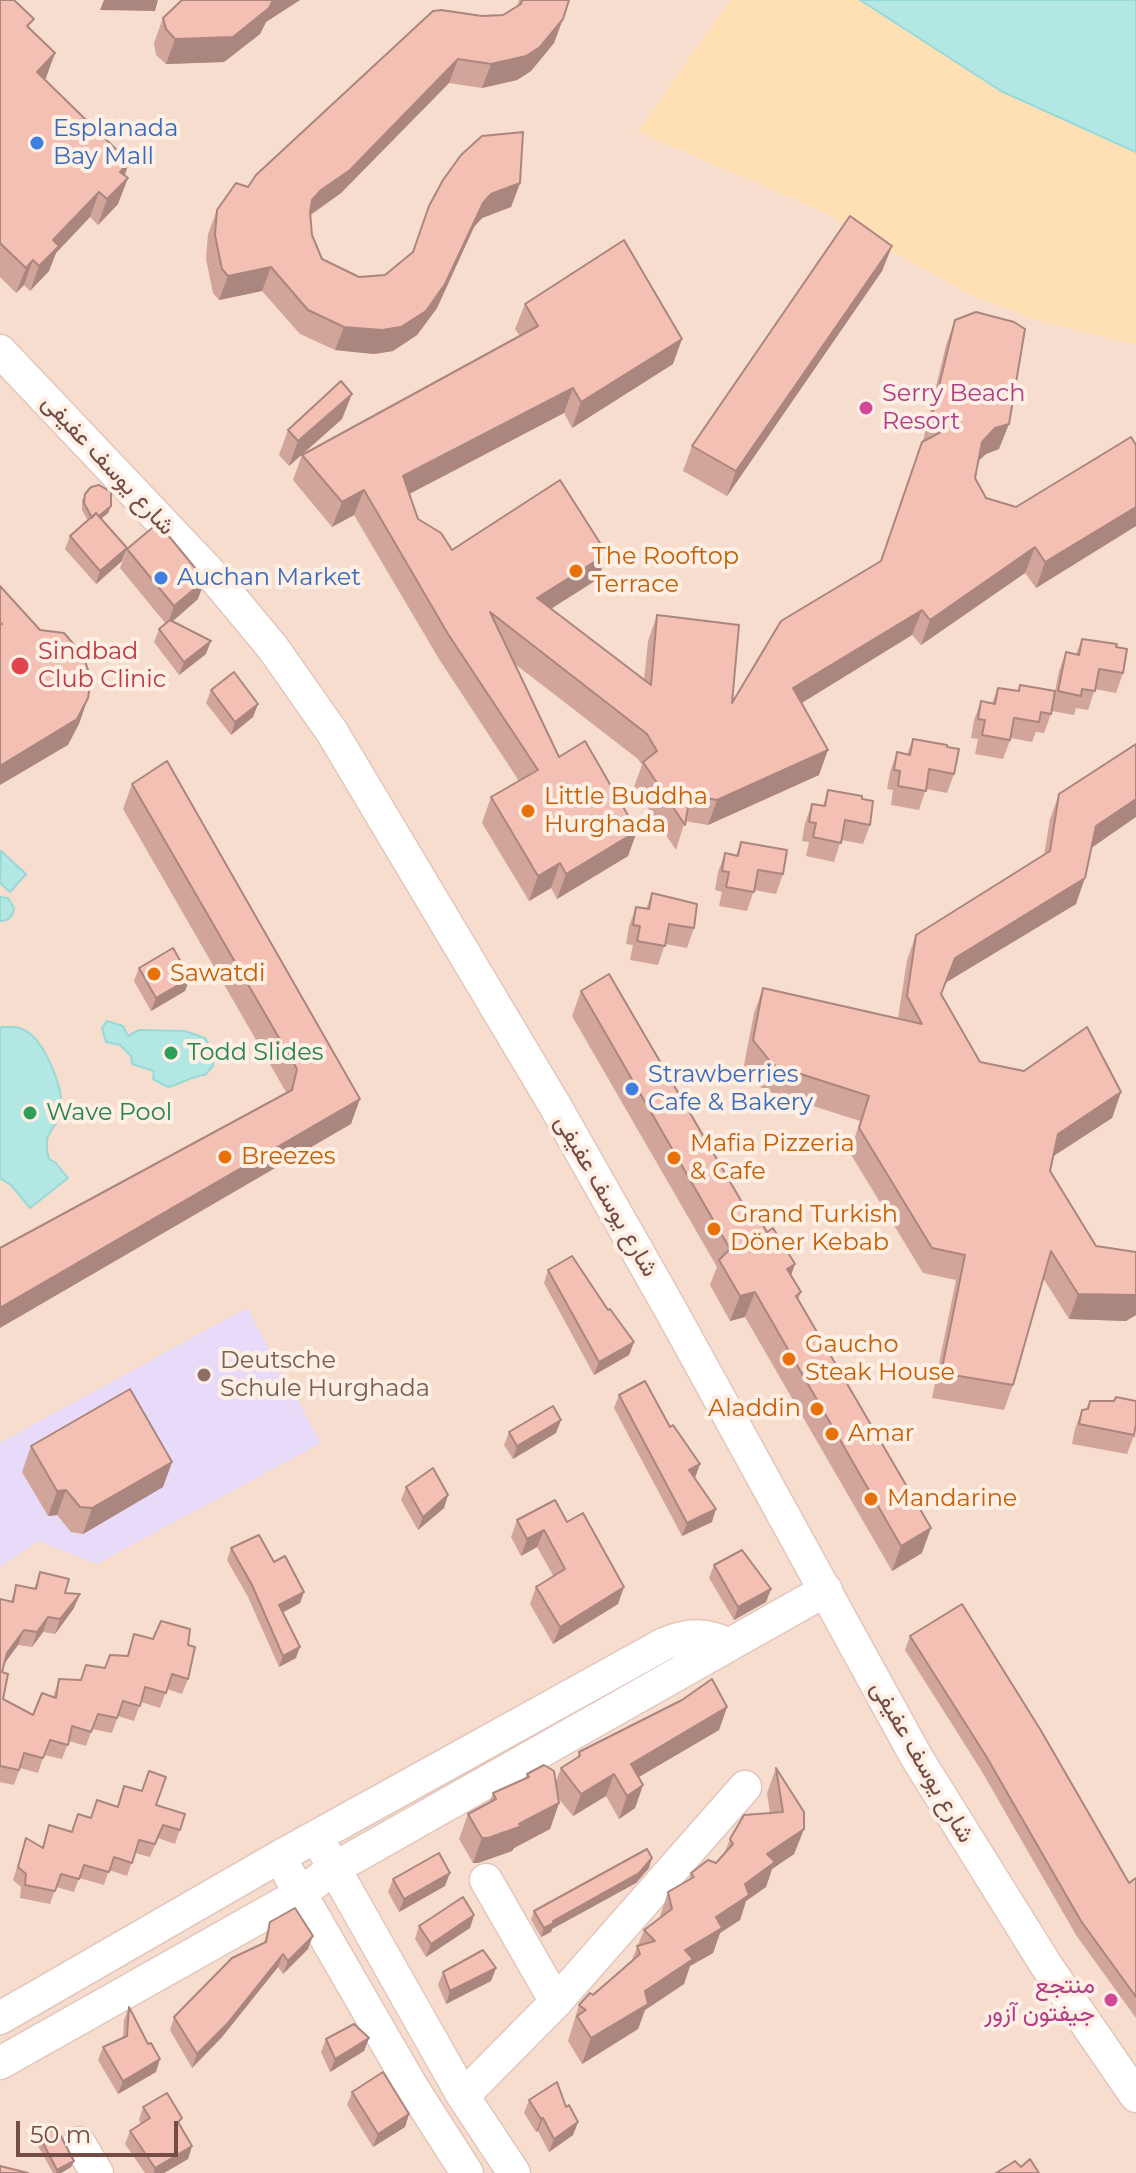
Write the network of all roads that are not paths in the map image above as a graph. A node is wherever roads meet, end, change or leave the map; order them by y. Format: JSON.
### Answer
{"nodes":[{"id":1,"x":0,"y":351,"type":"edge"},
{"id":2,"x":826,"y":1590,"type":"junction"},
{"id":3,"x":729,"y":1645,"type":"junction"},
{"id":4,"x":745,"y":1787,"type":"dead end"},
{"id":5,"x":317,"y":1837,"type":"junction"},
{"id":6,"x":279,"y":1857,"type":"junction"},
{"id":7,"x":333,"y":1869,"type":"junction"},
{"id":8,"x":486,"y":1880,"type":"dead end"},
{"id":9,"x":300,"y":1894,"type":"junction"},
{"id":10,"x":556,"y":2002,"type":"junction"},
{"id":11,"x":0,"y":2018,"type":"edge"},
{"id":12,"x":0,"y":2063,"type":"edge"},
{"id":13,"x":463,"y":2096,"type":"junction"},
{"id":14,"x":1136,"y":2096,"type":"edge"},
{"id":15,"x":79,"y":2143,"type":"dead end"},
{"id":16,"x":97,"y":2173,"type":"edge"},
{"id":17,"x":467,"y":2173,"type":"edge"},
{"id":18,"x":514,"y":2173,"type":"edge"}],
"edges":[{"from":1,"to":2,"type":"street","name":"شارع يوسف عفيفى"},
{"from":2,"to":3,"type":"street"},
{"from":2,"to":14,"type":"street","name":"شارع يوسف عفيفى"},
{"from":3,"to":5,"type":"street"},
{"from":3,"to":7,"type":"street"},
{"from":4,"to":10,"type":"street"},
{"from":5,"to":6,"type":"street"},
{"from":5,"to":7,"type":"street"},
{"from":6,"to":9,"type":"street"},
{"from":6,"to":11,"type":"street"},
{"from":7,"to":9,"type":"street"},
{"from":7,"to":13,"type":"street"},
{"from":8,"to":10,"type":"street"},
{"from":9,"to":12,"type":"street"},
{"from":9,"to":17,"type":"street"},
{"from":10,"to":13,"type":"street"},
{"from":13,"to":18,"type":"street"},
{"from":15,"to":16,"type":"street"}]}
